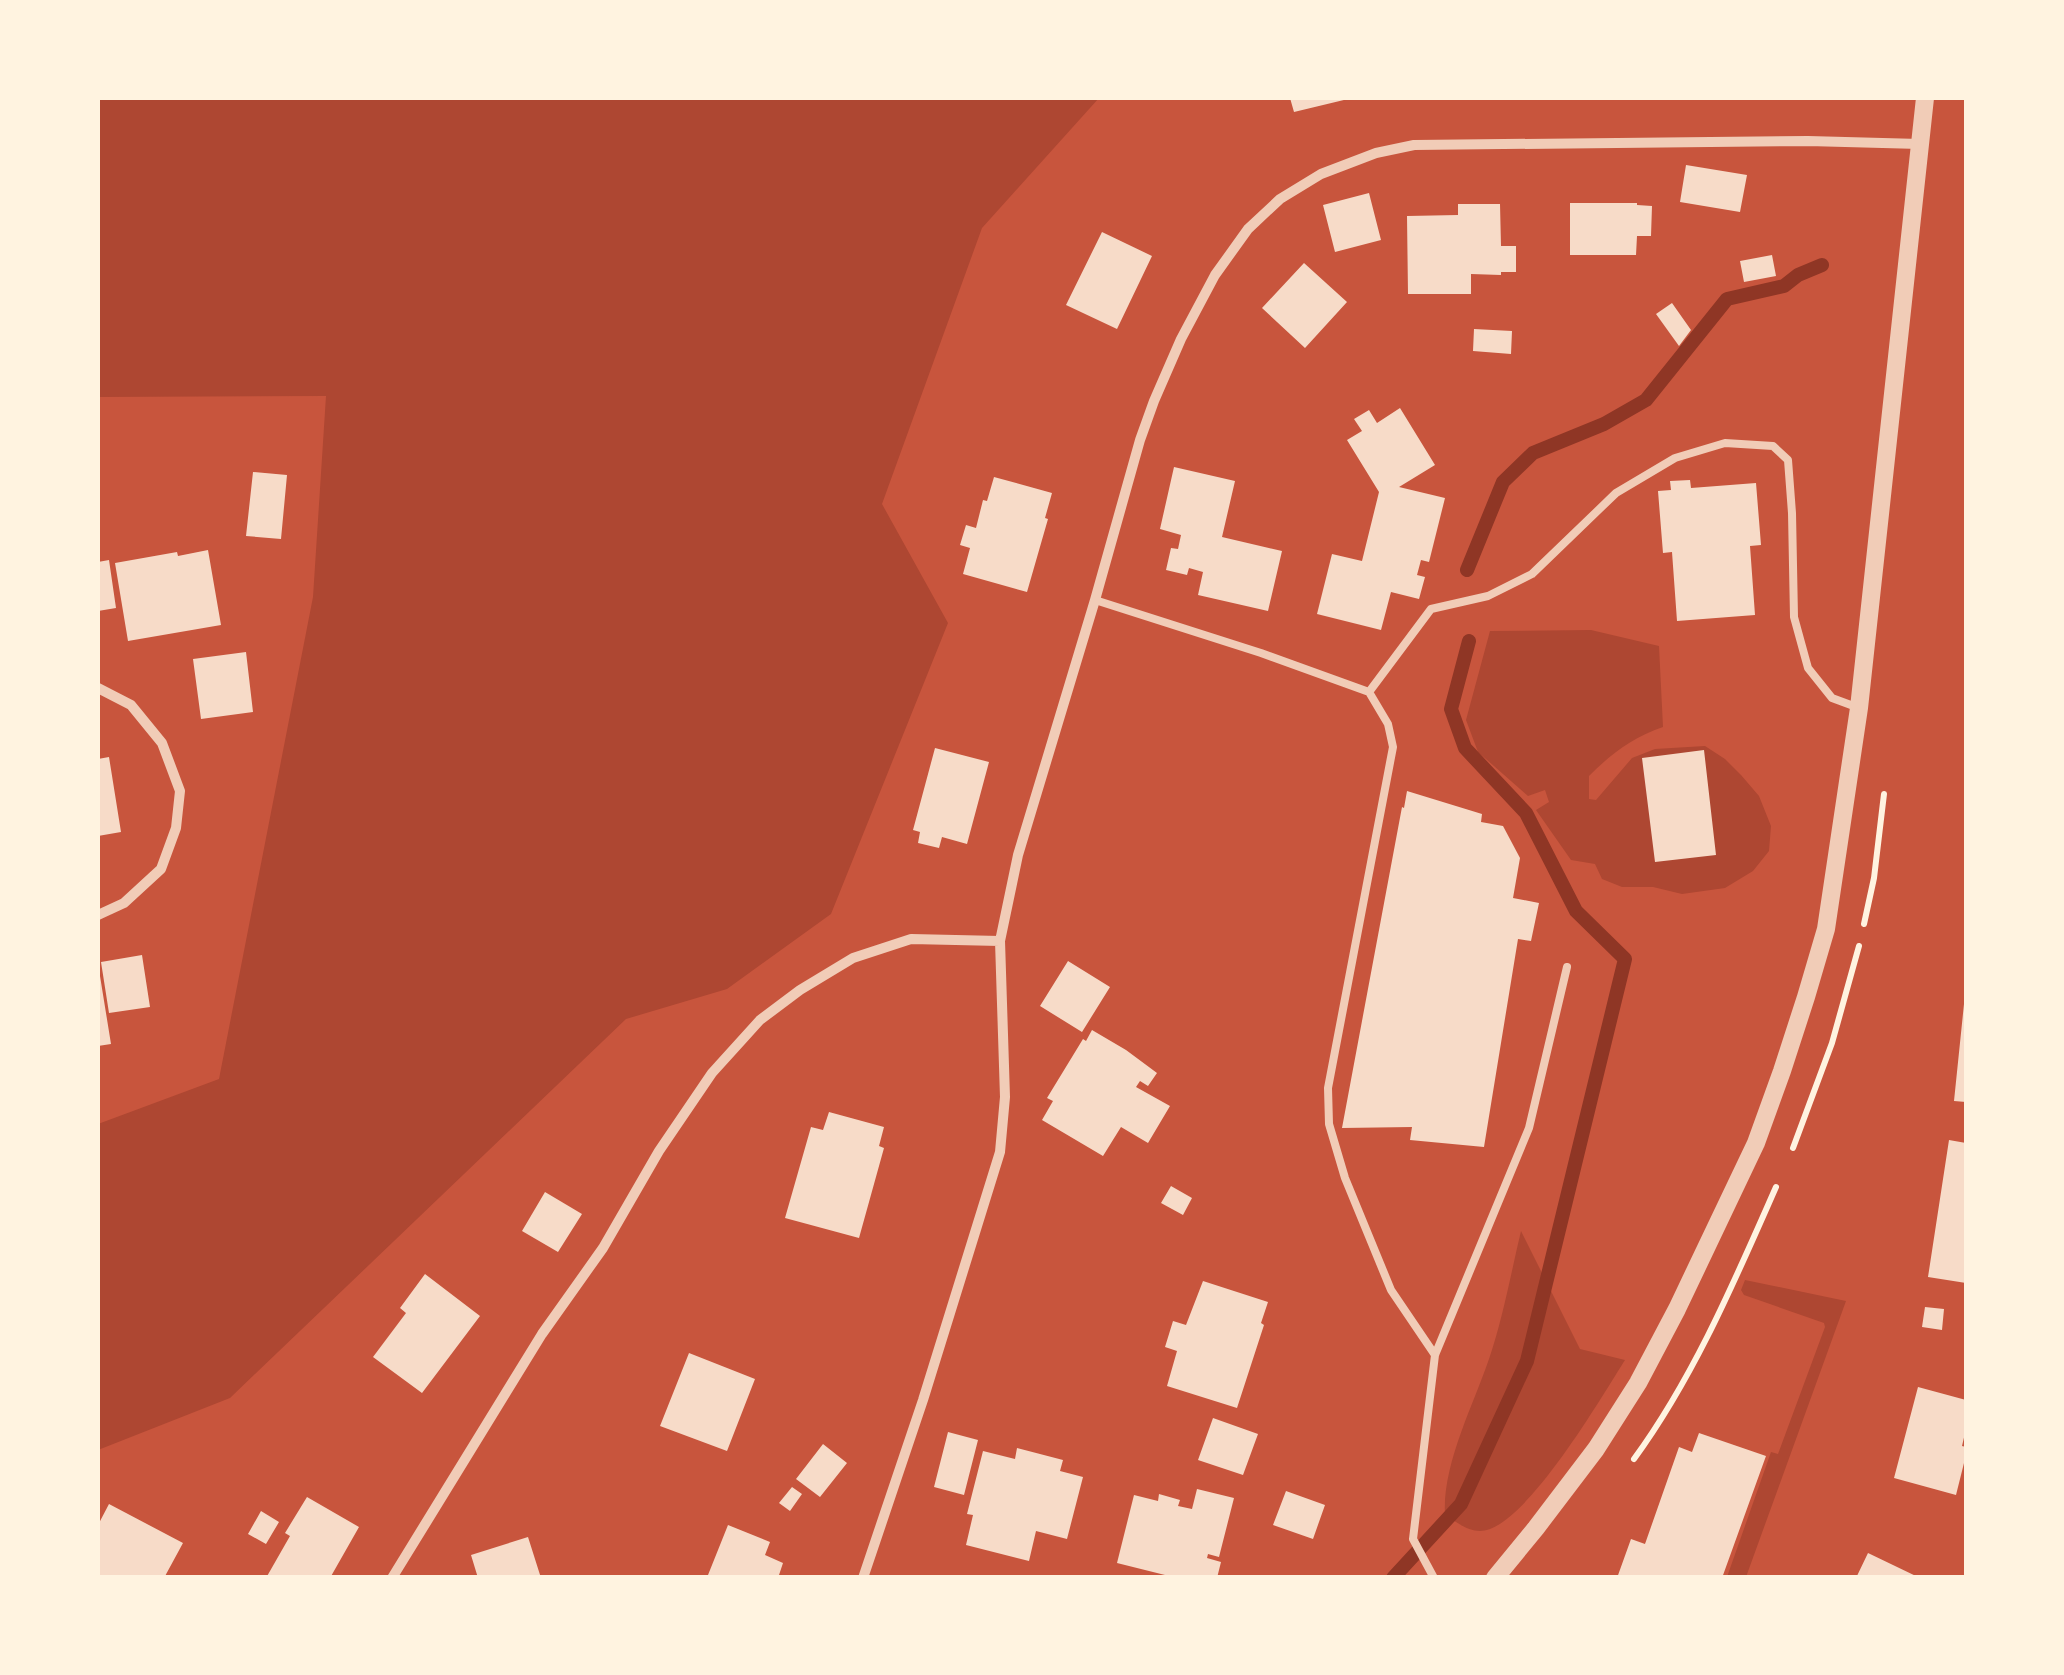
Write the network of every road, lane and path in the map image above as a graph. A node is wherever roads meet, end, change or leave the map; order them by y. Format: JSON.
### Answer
{"nodes":[{"id":1,"x":1926,"y":98,"type":"edge"},
{"id":2,"x":1920,"y":144,"type":"junction"},
{"id":3,"x":1094,"y":600,"type":"junction"},
{"id":4,"x":98,"y":688,"type":"edge"},
{"id":5,"x":1369,"y":692,"type":"junction"},
{"id":6,"x":1858,"y":708,"type":"junction"},
{"id":7,"x":98,"y":916,"type":"edge"},
{"id":8,"x":1000,"y":941,"type":"junction"},
{"id":9,"x":1566,"y":967,"type":"dead end"},
{"id":10,"x":1435,"y":1355,"type":"junction"},
{"id":11,"x":392,"y":1578,"type":"edge"},
{"id":12,"x":863,"y":1578,"type":"edge"},
{"id":13,"x":1434,"y":1578,"type":"edge"},
{"id":14,"x":1495,"y":1578,"type":"edge"}],
"edges":[{"from":1,"to":2,"type":"street"},
{"from":2,"to":3,"type":"street"},
{"from":2,"to":6,"type":"street"},
{"from":3,"to":5,"type":"lane"},
{"from":3,"to":8,"type":"street"},
{"from":4,"to":7,"type":"street"},
{"from":5,"to":6,"type":"lane"},
{"from":5,"to":10,"type":"lane"},
{"from":6,"to":14,"type":"street"},
{"from":8,"to":11,"type":"street"},
{"from":8,"to":12,"type":"street"},
{"from":9,"to":10,"type":"lane"},
{"from":10,"to":13,"type":"lane"}]}
